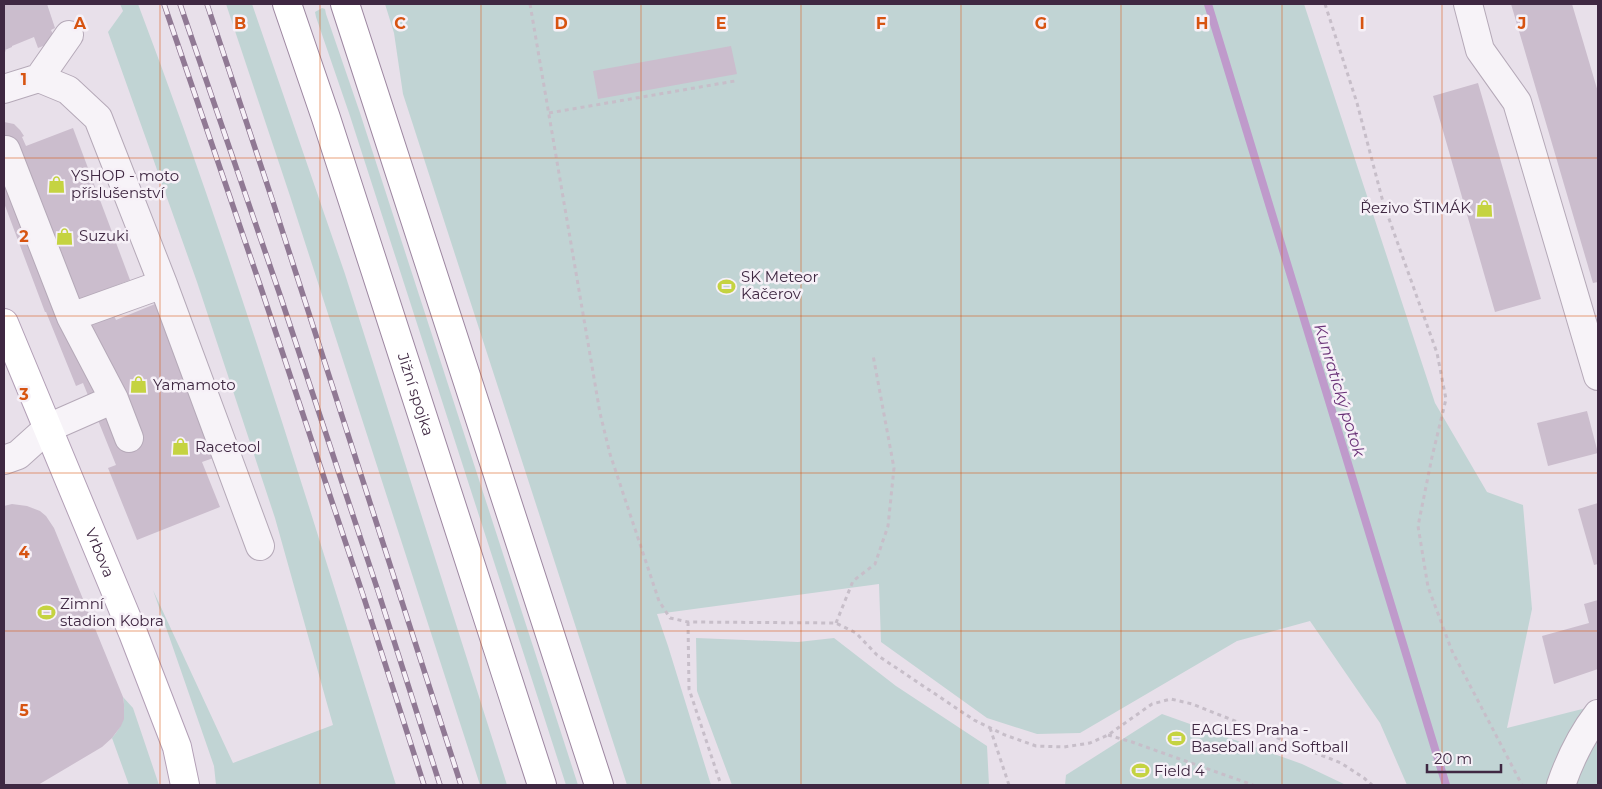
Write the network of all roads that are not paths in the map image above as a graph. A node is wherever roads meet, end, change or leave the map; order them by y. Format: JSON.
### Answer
{"nodes":[{"id":1,"x":287,"y":4,"type":"edge"},
{"id":2,"x":345,"y":4,"type":"edge"},
{"id":3,"x":1468,"y":4,"type":"edge"},
{"id":4,"x":69,"y":35,"type":"dead end"},
{"id":5,"x":39,"y":78,"type":"junction"},
{"id":6,"x":4,"y":89,"type":"edge"},
{"id":7,"x":6,"y":150,"type":"dead end"},
{"id":8,"x":163,"y":284,"type":"junction"},
{"id":9,"x":72,"y":317,"type":"junction"},
{"id":10,"x":1590,"y":318,"type":"edge"},
{"id":11,"x":4,"y":323,"type":"edge"},
{"id":12,"x":1598,"y":376,"type":"edge"},
{"id":13,"x":114,"y":398,"type":"junction"},
{"id":14,"x":48,"y":428,"type":"junction"},
{"id":15,"x":129,"y":438,"type":"dead end"},
{"id":16,"x":4,"y":460,"type":"edge"},
{"id":17,"x":260,"y":546,"type":"dead end"},
{"id":18,"x":1591,"y":723,"type":"edge"},
{"id":19,"x":185,"y":785,"type":"edge"},
{"id":20,"x":542,"y":785,"type":"edge"},
{"id":21,"x":599,"y":785,"type":"edge"},
{"id":22,"x":1561,"y":785,"type":"edge"}],
"edges":[{"from":1,"to":20,"type":"main road","name":"Jižní spojka"},
{"from":2,"to":21,"type":"main road"},
{"from":3,"to":10,"type":"street"},
{"from":4,"to":5,"type":"street"},
{"from":5,"to":6,"type":"street"},
{"from":5,"to":8,"type":"street"},
{"from":7,"to":9,"type":"street"},
{"from":8,"to":9,"type":"street"},
{"from":8,"to":17,"type":"street"},
{"from":9,"to":13,"type":"street"},
{"from":10,"to":12,"type":"street"},
{"from":11,"to":14,"type":"main road","name":"Vrbova"},
{"from":13,"to":14,"type":"street"},
{"from":13,"to":15,"type":"street"},
{"from":14,"to":16,"type":"street"},
{"from":14,"to":19,"type":"main road","name":"Vrbova"},
{"from":18,"to":22,"type":"street"}]}
